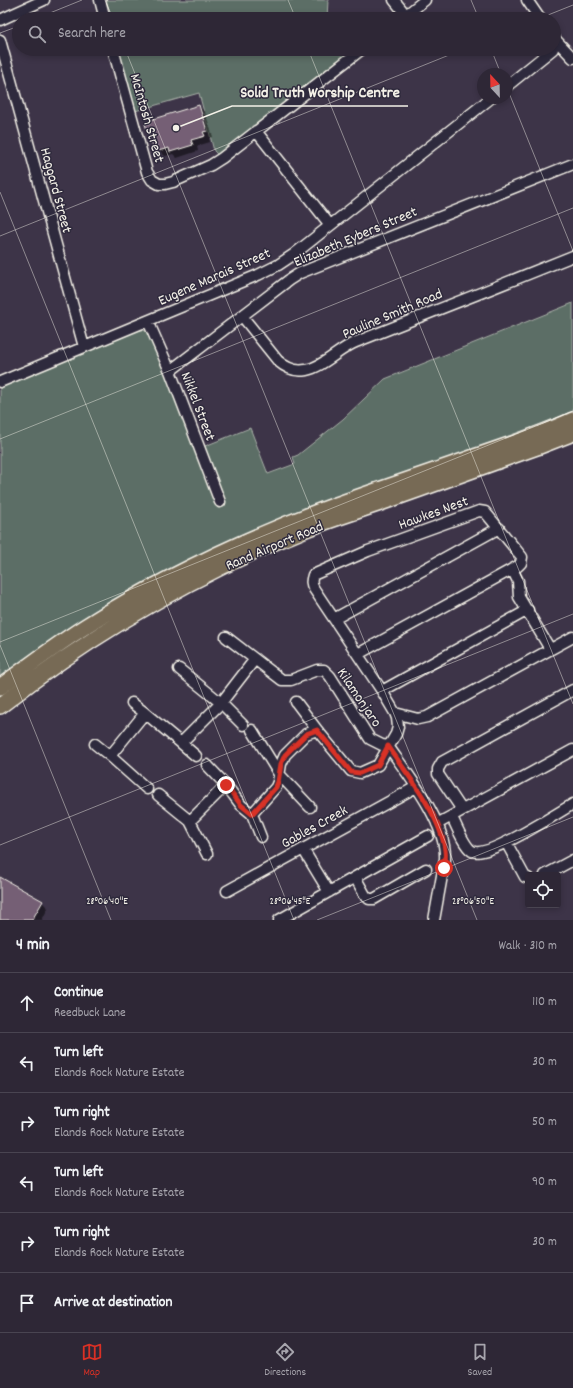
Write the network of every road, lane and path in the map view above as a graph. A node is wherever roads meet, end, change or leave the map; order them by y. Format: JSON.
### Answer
{"nodes":[{"id":1,"x":44,"y":0,"type":"edge"},
{"id":2,"x":100,"y":0,"type":"edge"},
{"id":3,"x":394,"y":0,"type":"edge"},
{"id":4,"x":425,"y":0,"type":"edge"},
{"id":5,"x":526,"y":0,"type":"edge"},
{"id":6,"x":18,"y":12,"type":"edge"},
{"id":7,"x":103,"y":12,"type":"edge"},
{"id":8,"x":400,"y":12,"type":"edge"},
{"id":9,"x":409,"y":12,"type":"edge"},
{"id":10,"x":535,"y":12,"type":"edge"},
{"id":11,"x":12,"y":15,"type":"edge"},
{"id":12,"x":0,"y":20,"type":"edge"},
{"id":13,"x":0,"y":40,"type":"edge"},
{"id":14,"x":561,"y":49,"type":"edge"},
{"id":15,"x":115,"y":56,"type":"edge"},
{"id":16,"x":353,"y":56,"type":"edge"},
{"id":17,"x":542,"y":56,"type":"edge"},
{"id":18,"x":573,"y":58,"type":"edge"},
{"id":19,"x":513,"y":81,"type":"edge"},
{"id":20,"x":483,"y":104,"type":"edge"},
{"id":21,"x":256,"y":132,"type":"junction"},
{"id":22,"x":573,"y":164,"type":"edge"},
{"id":23,"x":330,"y":225,"type":"junction"},
{"id":24,"x":573,"y":256,"type":"edge"},
{"id":25,"x":242,"y":316,"type":"junction"},
{"id":26,"x":148,"y":321,"type":"junction"},
{"id":27,"x":84,"y":347,"type":"junction"},
{"id":28,"x":170,"y":371,"type":"junction"},
{"id":29,"x":0,"y":382,"type":"edge"},
{"id":30,"x":573,"y":420,"type":"edge"},
{"id":31,"x":573,"y":433,"type":"edge"},
{"id":32,"x":220,"y":502,"type":"dead end"},
{"id":33,"x":499,"y":528,"type":"junction"},
{"id":34,"x":512,"y":569,"type":"junction"},
{"id":35,"x":528,"y":610,"type":"junction"},
{"id":36,"x":334,"y":619,"type":"junction"},
{"id":37,"x":226,"y":637,"type":"dead end"},
{"id":38,"x":573,"y":637,"type":"edge"},
{"id":39,"x":550,"y":649,"type":"junction"},
{"id":40,"x":358,"y":654,"type":"junction"},
{"id":41,"x":255,"y":660,"type":"junction"},
{"id":42,"x":179,"y":668,"type":"dead end"},
{"id":43,"x":0,"y":687,"type":"edge"},
{"id":44,"x":382,"y":690,"type":"junction"},
{"id":45,"x":573,"y":690,"type":"edge"},
{"id":46,"x":296,"y":702,"type":"dead end"},
{"id":47,"x":132,"y":703,"type":"dead end"},
{"id":48,"x":221,"y":703,"type":"junction"},
{"id":49,"x":0,"y":706,"type":"edge"},
{"id":50,"x":145,"y":713,"type":"junction"},
{"id":51,"x":395,"y":713,"type":"junction"},
{"id":52,"x":317,"y":730,"type":"junction"},
{"id":53,"x":181,"y":743,"type":"junction"},
{"id":54,"x":95,"y":744,"type":"dead end"},
{"id":55,"x":388,"y":746,"type":"junction"},
{"id":56,"x":573,"y":750,"type":"edge"},
{"id":57,"x":110,"y":756,"type":"junction"},
{"id":58,"x":196,"y":756,"type":"dead end"},
{"id":59,"x":207,"y":765,"type":"dead end"},
{"id":60,"x":279,"y":774,"type":"junction"},
{"id":61,"x":226,"y":785,"type":"junction"},
{"id":62,"x":416,"y":787,"type":"junction"},
{"id":63,"x":147,"y":789,"type":"dead end"},
{"id":64,"x":158,"y":795,"type":"dead end"},
{"id":65,"x":573,"y":804,"type":"edge"},
{"id":66,"x":310,"y":807,"type":"dead end"},
{"id":67,"x":462,"y":810,"type":"junction"},
{"id":68,"x":252,"y":814,"type":"junction"},
{"id":69,"x":452,"y":817,"type":"junction"},
{"id":70,"x":190,"y":821,"type":"junction"},
{"id":71,"x":438,"y":824,"type":"junction"},
{"id":72,"x":428,"y":836,"type":"dead end"},
{"id":73,"x":261,"y":838,"type":"dead end"},
{"id":74,"x":506,"y":842,"type":"junction"},
{"id":75,"x":303,"y":849,"type":"junction"},
{"id":76,"x":207,"y":854,"type":"dead end"},
{"id":77,"x":573,"y":860,"type":"edge"},
{"id":78,"x":426,"y":869,"type":"dead end"},
{"id":79,"x":551,"y":872,"type":"edge"},
{"id":80,"x":355,"y":877,"type":"junction"},
{"id":81,"x":525,"y":877,"type":"edge"},
{"id":82,"x":227,"y":891,"type":"dead end"},
{"id":83,"x":329,"y":892,"type":"junction"},
{"id":84,"x":279,"y":920,"type":"edge"},
{"id":85,"x":434,"y":920,"type":"edge"}],
"edges":[{"from":1,"to":6,"type":"street"},
{"from":2,"to":7,"type":"street"},
{"from":3,"to":8,"type":"street"},
{"from":4,"to":9,"type":"street"},
{"from":5,"to":10,"type":"street"},
{"from":11,"to":12,"type":"street"},
{"from":13,"to":27,"type":"street","name":"Haggard Street"},
{"from":14,"to":18,"type":"street"},
{"from":15,"to":21,"type":"street","name":"McIntosh Street"},
{"from":16,"to":21,"type":"street","name":"McIntosh Street"},
{"from":17,"to":19,"type":"street"},
{"from":20,"to":23,"type":"street","name":"Eugene Marais Street"},
{"from":21,"to":23,"type":"street"},
{"from":22,"to":25,"type":"street","name":"Elizabeth Eybers Street"},
{"from":23,"to":26,"type":"street","name":"Eugene Marais Street"},
{"from":24,"to":25,"type":"street","name":"Pauline Smith Road"},
{"from":25,"to":28,"type":"street","name":"Elizabeth Eybers Street"},
{"from":26,"to":27,"type":"street","name":"Eugene Marais Street"},
{"from":26,"to":28,"type":"street","name":"Nikkel Street"},
{"from":27,"to":29,"type":"street","name":"Eugene Marais Street"},
{"from":28,"to":32,"type":"street","name":"Nikkel Street"},
{"from":30,"to":43,"type":"main road","name":"Rand Airport Road"},
{"from":31,"to":49,"type":"main road","name":"Rand Airport Road"},
{"from":33,"to":34,"type":"street","name":"Hawkes Nest"},
{"from":33,"to":36,"type":"street"},
{"from":33,"to":36,"type":"street","name":"Hawkes Nest"},
{"from":34,"to":35,"type":"street"},
{"from":34,"to":40,"type":"street"},
{"from":35,"to":39,"type":"street"},
{"from":35,"to":44,"type":"street"},
{"from":36,"to":40,"type":"street","name":"Hawkes Nest"},
{"from":37,"to":41,"type":"street","name":"Kilamonjaro"},
{"from":38,"to":39,"type":"street"},
{"from":39,"to":51,"type":"street"},
{"from":40,"to":44,"type":"street","name":"Hawkes Nest"},
{"from":41,"to":48,"type":"street"},
{"from":41,"to":55,"type":"street","name":"Kilamonjaro"},
{"from":42,"to":48,"type":"street"},
{"from":44,"to":51,"type":"street","name":"Hawkes Nest"},
{"from":45,"to":67,"type":"street"},
{"from":46,"to":52,"type":"street","name":"Hawkes Nest"},
{"from":47,"to":50,"type":"street"},
{"from":48,"to":53,"type":"street"},
{"from":48,"to":60,"type":"street"},
{"from":50,"to":53,"type":"street"},
{"from":50,"to":57,"type":"street"},
{"from":51,"to":55,"type":"street","name":"Hawkes Nest"},
{"from":52,"to":55,"type":"street","name":"Hawkes Nest"},
{"from":52,"to":60,"type":"street"},
{"from":53,"to":58,"type":"street"},
{"from":54,"to":57,"type":"street"},
{"from":55,"to":62,"type":"street"},
{"from":56,"to":67,"type":"street"},
{"from":57,"to":63,"type":"street"},
{"from":59,"to":61,"type":"street"},
{"from":60,"to":66,"type":"street"},
{"from":60,"to":68,"type":"street"},
{"from":61,"to":68,"type":"street"},
{"from":61,"to":70,"type":"street"},
{"from":62,"to":71,"type":"street"},
{"from":62,"to":75,"type":"street","name":"Gables Creek"},
{"from":64,"to":70,"type":"street"},
{"from":65,"to":74,"type":"street"},
{"from":67,"to":69,"type":"street"},
{"from":68,"to":73,"type":"street"},
{"from":69,"to":71,"type":"street"},
{"from":69,"to":74,"type":"street"},
{"from":70,"to":76,"type":"street"},
{"from":71,"to":85,"type":"street"},
{"from":72,"to":80,"type":"street"},
{"from":74,"to":81,"type":"street"},
{"from":75,"to":82,"type":"street","name":"Gables Creek"},
{"from":75,"to":83,"type":"street"},
{"from":77,"to":79,"type":"street"},
{"from":78,"to":80,"type":"street"},
{"from":80,"to":83,"type":"street"},
{"from":83,"to":84,"type":"street"}]}
